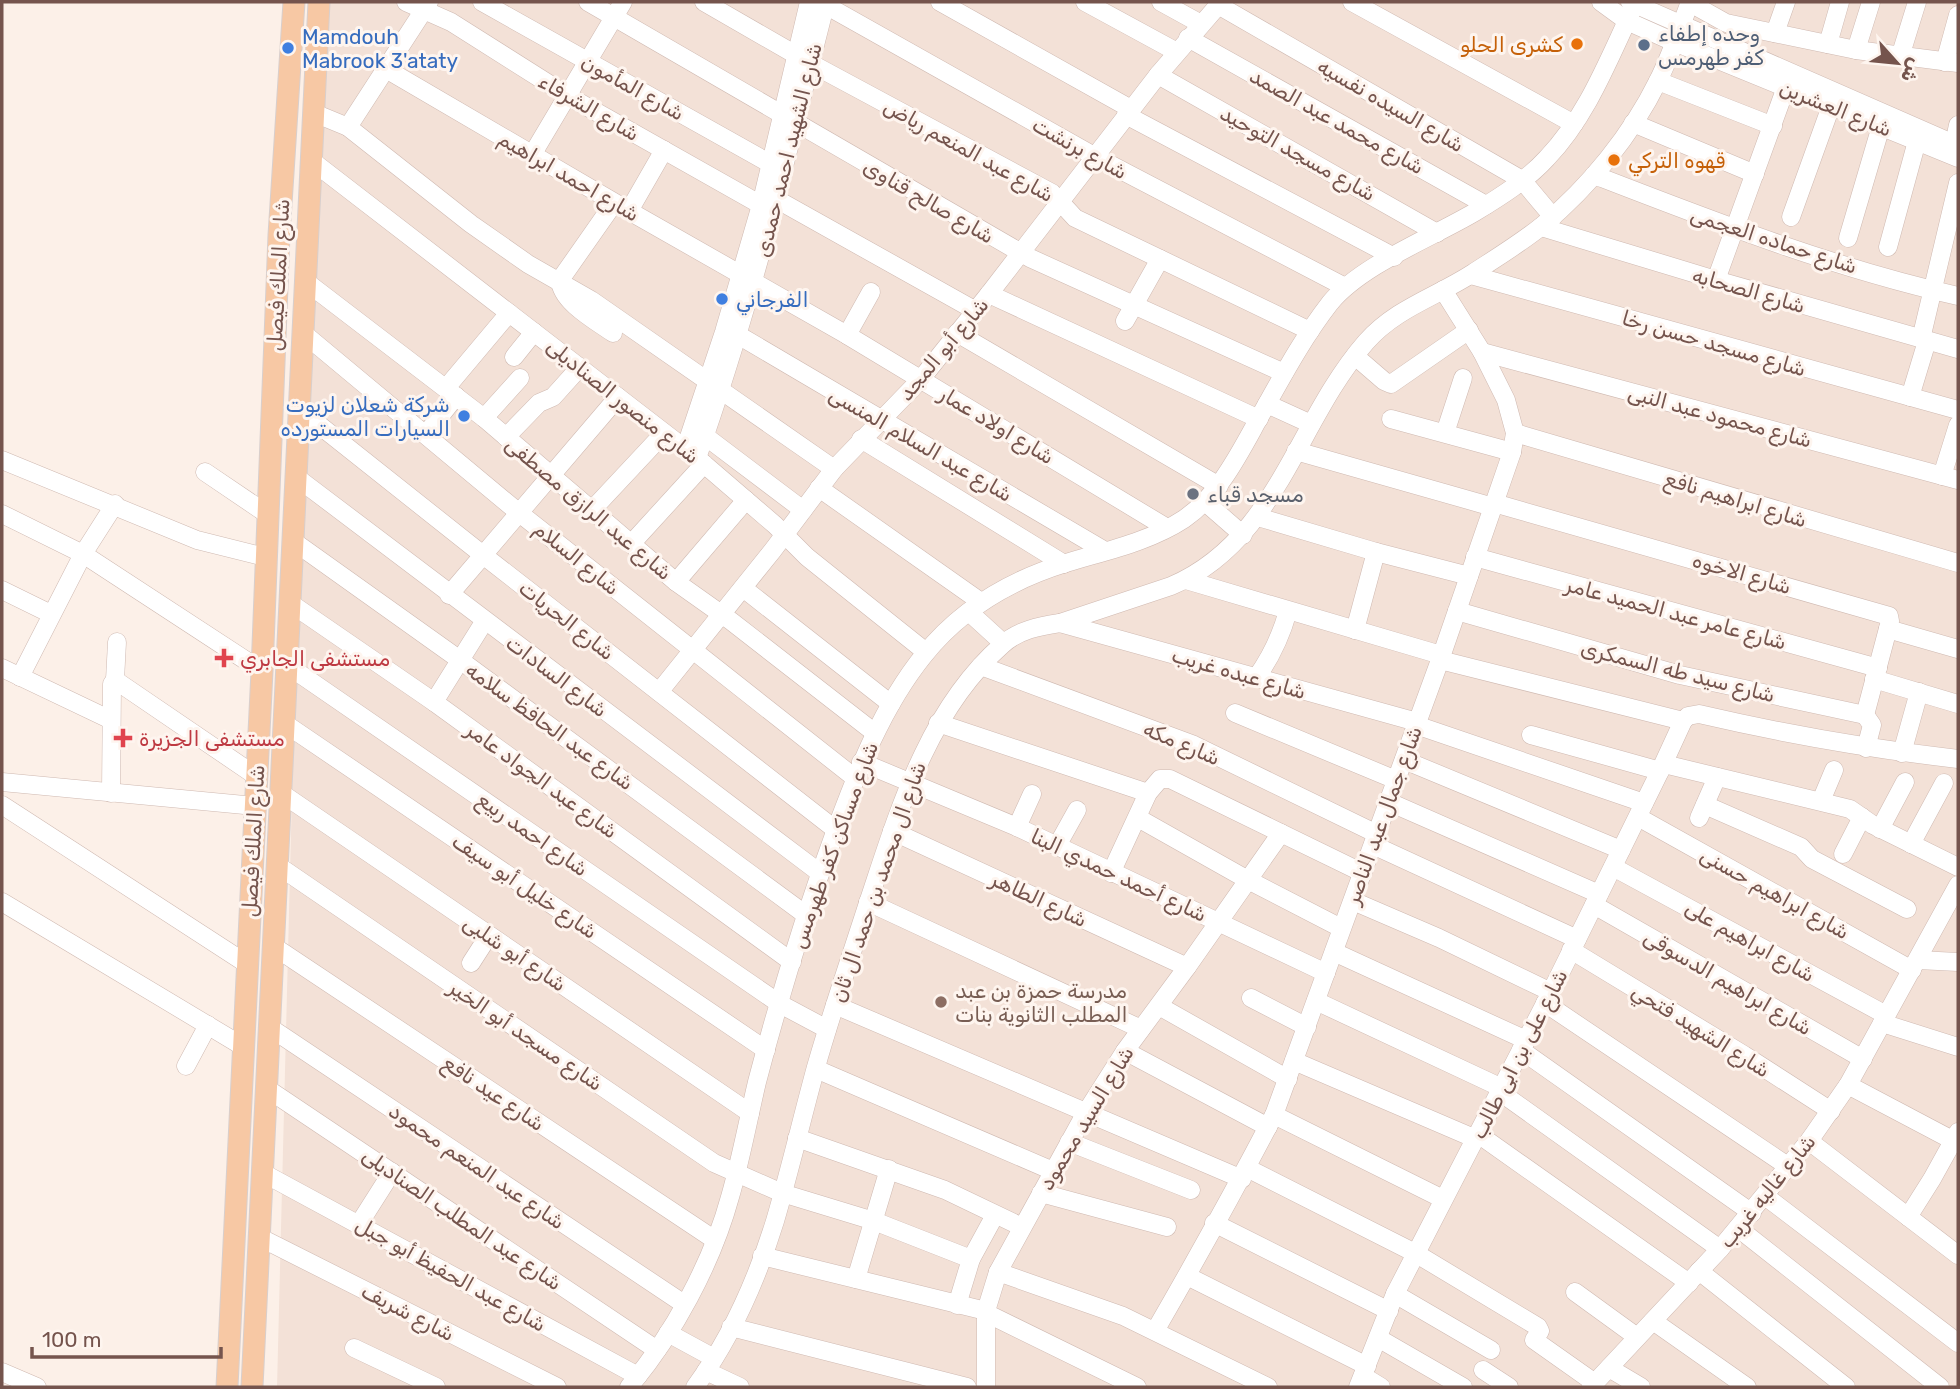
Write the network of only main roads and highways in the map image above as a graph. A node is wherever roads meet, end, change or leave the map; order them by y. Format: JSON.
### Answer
{"nodes":[{"id":1,"x":294,"y":2,"type":"edge"},
{"id":2,"x":319,"y":2,"type":"edge"},
{"id":3,"x":282,"y":188,"type":"junction"},
{"id":4,"x":310,"y":195,"type":"junction"},
{"id":5,"x":279,"y":235,"type":"junction"},
{"id":6,"x":308,"y":239,"type":"junction"},
{"id":7,"x":258,"y":1260,"type":"junction"},
{"id":8,"x":233,"y":1262,"type":"junction"},
{"id":9,"x":257,"y":1300,"type":"junction"},
{"id":10,"x":231,"y":1304,"type":"junction"},
{"id":11,"x":227,"y":1387,"type":"edge"},
{"id":12,"x":252,"y":1387,"type":"edge"}],
"edges":[{"from":1,"to":3,"type":"main road","name":"شارع الملك فيصل"},
{"from":2,"to":4,"type":"main road","name":"شارع الملك فيصل"},
{"from":3,"to":4,"type":"main road"},
{"from":3,"to":5,"type":"main road","name":"شارع الملك فيصل"},
{"from":4,"to":6,"type":"main road","name":"شارع الملك فيصل"},
{"from":5,"to":6,"type":"main road"},
{"from":5,"to":8,"type":"main road","name":"شارع الملك فيصل"},
{"from":6,"to":7,"type":"main road","name":"شارع الملك فيصل"},
{"from":7,"to":8,"type":"main road"},
{"from":7,"to":9,"type":"main road","name":"شارع الملك فيصل"},
{"from":8,"to":10,"type":"main road","name":"شارع الملك فيصل"},
{"from":9,"to":10,"type":"main road"},
{"from":9,"to":12,"type":"main road","name":"شارع الملك فيصل"},
{"from":10,"to":11,"type":"main road","name":"شارع الملك فيصل"}]}
